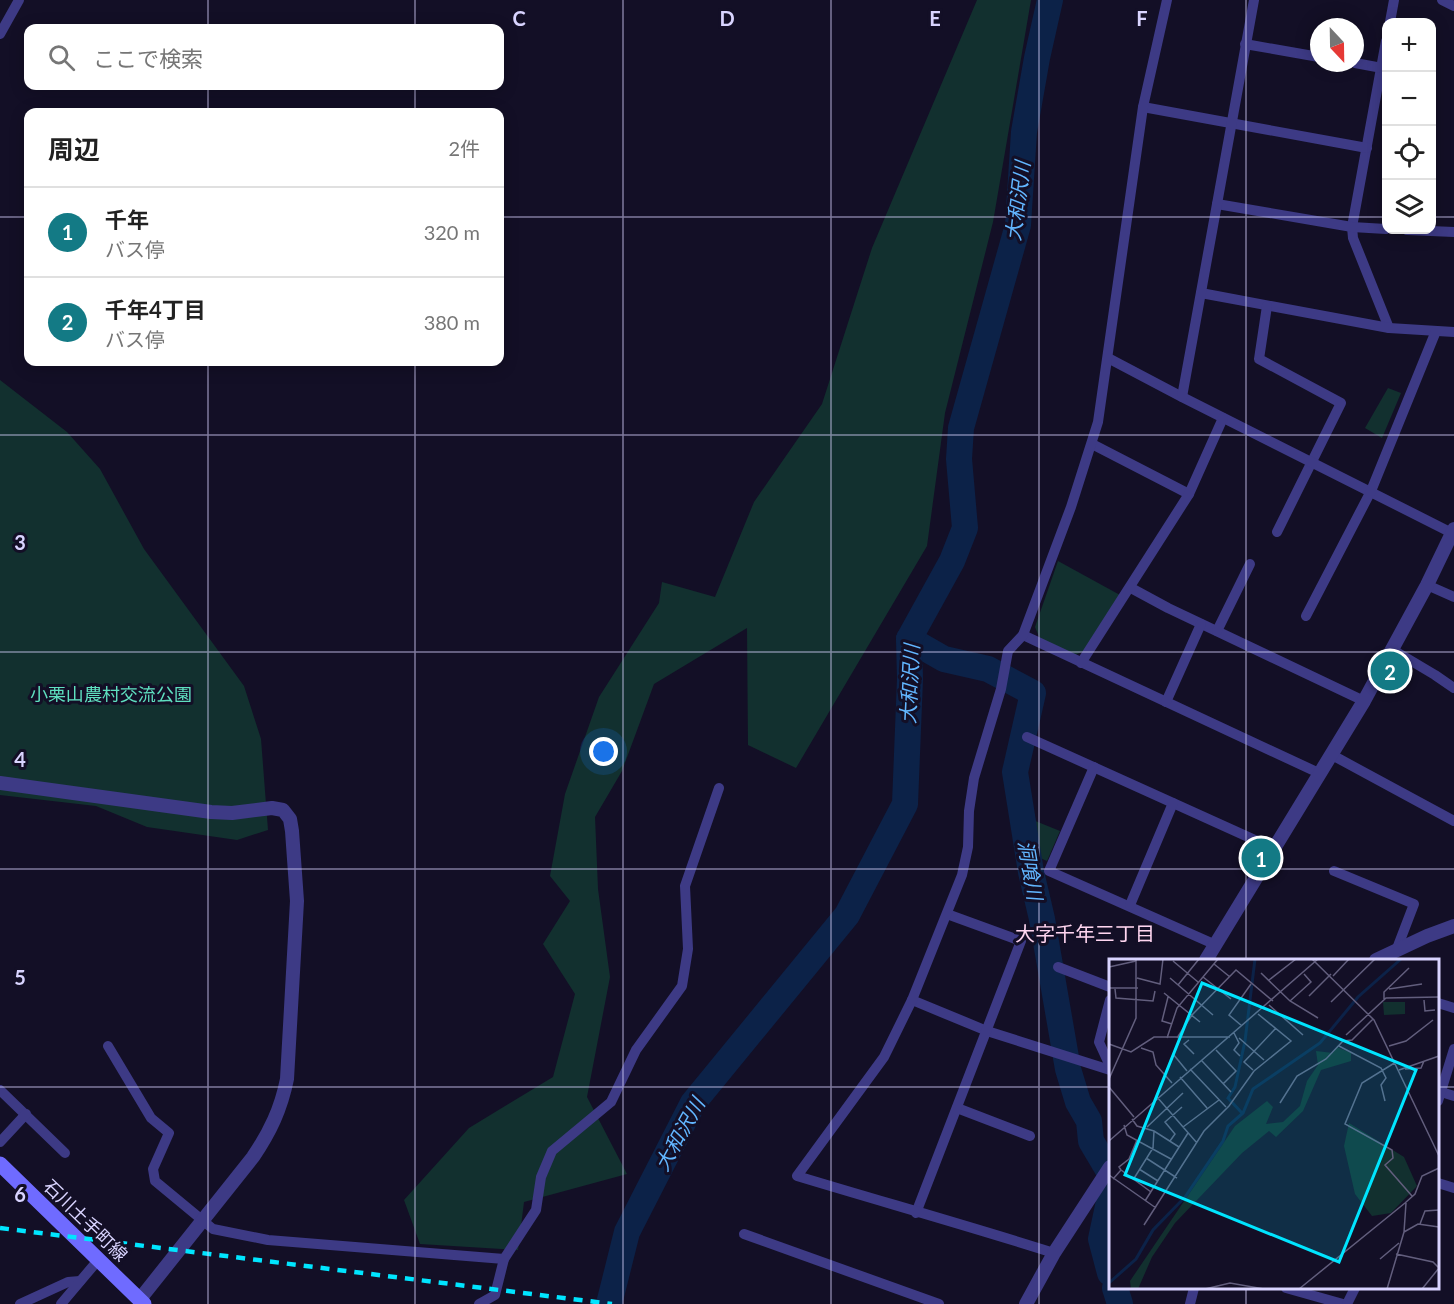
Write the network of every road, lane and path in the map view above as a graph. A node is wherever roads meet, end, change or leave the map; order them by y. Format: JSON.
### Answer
{"nodes":[{"id":1,"x":18,"y":0,"type":"edge"},
{"id":2,"x":1167,"y":0,"type":"edge"},
{"id":3,"x":1254,"y":0,"type":"edge"},
{"id":4,"x":1394,"y":0,"type":"edge"},
{"id":5,"x":1442,"y":0,"type":"edge"},
{"id":6,"x":1454,"y":6,"type":"edge"},
{"id":7,"x":1391,"y":18,"type":"edge"},
{"id":8,"x":0,"y":34,"type":"edge"},
{"id":9,"x":1245,"y":44,"type":"junction"},
{"id":10,"x":1310,"y":55,"type":"edge"},
{"id":11,"x":1364,"y":65,"type":"edge"},
{"id":12,"x":1382,"y":68,"type":"joint"},
{"id":13,"x":1143,"y":107,"type":"junction"},
{"id":14,"x":1231,"y":123,"type":"junction"},
{"id":15,"x":1367,"y":148,"type":"junction"},
{"id":16,"x":1217,"y":204,"type":"junction"},
{"id":17,"x":1352,"y":227,"type":"junction"},
{"id":18,"x":1382,"y":229,"type":"edge"},
{"id":19,"x":1436,"y":231,"type":"edge"},
{"id":20,"x":1454,"y":232,"type":"edge"},
{"id":21,"x":1201,"y":293,"type":"junction"},
{"id":22,"x":1267,"y":306,"type":"junction"},
{"id":23,"x":1389,"y":328,"type":"junction"},
{"id":24,"x":1436,"y":331,"type":"junction"},
{"id":25,"x":1454,"y":332,"type":"edge"},
{"id":26,"x":1108,"y":358,"type":"junction"},
{"id":27,"x":1182,"y":397,"type":"junction"},
{"id":28,"x":1223,"y":418,"type":"junction"},
{"id":29,"x":1092,"y":444,"type":"junction"},
{"id":30,"x":1312,"y":462,"type":"junction"},
{"id":31,"x":1371,"y":491,"type":"junction"},
{"id":32,"x":1190,"y":494,"type":"junction"},
{"id":33,"x":1453,"y":531,"type":"edge"},
{"id":34,"x":1277,"y":532,"type":"dead end"},
{"id":35,"x":1250,"y":564,"type":"dead end"},
{"id":36,"x":1427,"y":585,"type":"junction"},
{"id":37,"x":1131,"y":588,"type":"junction"},
{"id":38,"x":1454,"y":597,"type":"edge"},
{"id":39,"x":1306,"y":616,"type":"dead end"},
{"id":40,"x":1201,"y":624,"type":"junction"},
{"id":41,"x":1217,"y":631,"type":"junction"},
{"id":42,"x":1023,"y":635,"type":"junction"},
{"id":43,"x":1393,"y":650,"type":"junction"},
{"id":44,"x":1081,"y":663,"type":"junction"},
{"id":45,"x":1454,"y":688,"type":"edge"},
{"id":46,"x":1364,"y":700,"type":"junction"},
{"id":47,"x":1166,"y":702,"type":"junction"},
{"id":48,"x":1027,"y":736,"type":"dead end"},
{"id":49,"x":1332,"y":755,"type":"junction"},
{"id":50,"x":1094,"y":767,"type":"junction"},
{"id":51,"x":1321,"y":774,"type":"junction"},
{"id":52,"x":0,"y":783,"type":"edge"},
{"id":53,"x":719,"y":788,"type":"dead end"},
{"id":54,"x":1173,"y":803,"type":"junction"},
{"id":55,"x":1454,"y":821,"type":"edge"},
{"id":56,"x":1275,"y":849,"type":"junction"},
{"id":57,"x":1334,"y":871,"type":"dead end"},
{"id":58,"x":1130,"y":905,"type":"junction"},
{"id":59,"x":947,"y":914,"type":"junction"},
{"id":60,"x":1454,"y":926,"type":"edge"},
{"id":61,"x":1215,"y":945,"type":"junction"},
{"id":62,"x":1396,"y":951,"type":"junction"},
{"id":63,"x":1207,"y":959,"type":"edge"},
{"id":64,"x":1378,"y":959,"type":"edge"},
{"id":65,"x":1058,"y":967,"type":"dead end"},
{"id":66,"x":1109,"y":987,"type":"edge"},
{"id":67,"x":912,"y":1000,"type":"junction"},
{"id":68,"x":1439,"y":1003,"type":"edge"},
{"id":69,"x":1109,"y":1004,"type":"edge"},
{"id":70,"x":1454,"y":1008,"type":"edge"},
{"id":71,"x":987,"y":1030,"type":"junction"},
{"id":72,"x":108,"y":1046,"type":"dead end"},
{"id":73,"x":1454,"y":1049,"type":"edge"},
{"id":74,"x":1109,"y":1066,"type":"edge"},
{"id":75,"x":1109,"y":1068,"type":"edge"},
{"id":76,"x":0,"y":1090,"type":"edge"},
{"id":77,"x":1439,"y":1095,"type":"edge"},
{"id":78,"x":1454,"y":1096,"type":"edge"},
{"id":79,"x":957,"y":1108,"type":"junction"},
{"id":80,"x":26,"y":1114,"type":"junction"},
{"id":81,"x":1030,"y":1136,"type":"dead end"},
{"id":82,"x":0,"y":1142,"type":"edge"},
{"id":83,"x":64,"y":1153,"type":"dead end"},
{"id":84,"x":0,"y":1164,"type":"edge"},
{"id":85,"x":1109,"y":1169,"type":"edge"},
{"id":86,"x":1439,"y":1184,"type":"edge"},
{"id":87,"x":1454,"y":1188,"type":"edge"},
{"id":88,"x":916,"y":1212,"type":"junction"},
{"id":89,"x":202,"y":1221,"type":"junction"},
{"id":90,"x":744,"y":1234,"type":"dead end"},
{"id":91,"x":1054,"y":1253,"type":"junction"},
{"id":92,"x":99,"y":1259,"type":"junction"},
{"id":93,"x":504,"y":1259,"type":"junction"},
{"id":94,"x":81,"y":1281,"type":"junction"},
{"id":95,"x":1194,"y":1289,"type":"edge"},
{"id":96,"x":1293,"y":1289,"type":"edge"},
{"id":97,"x":1354,"y":1289,"type":"edge"},
{"id":98,"x":142,"y":1302,"type":"edge"},
{"id":99,"x":20,"y":1304,"type":"edge"},
{"id":100,"x":61,"y":1304,"type":"edge"},
{"id":101,"x":479,"y":1304,"type":"edge"},
{"id":102,"x":939,"y":1304,"type":"edge"},
{"id":103,"x":1026,"y":1304,"type":"edge"},
{"id":104,"x":1190,"y":1304,"type":"edge"},
{"id":105,"x":1345,"y":1304,"type":"edge"}],
"edges":[{"from":1,"to":8,"type":"street"},
{"from":2,"to":13,"type":"street"},
{"from":3,"to":9,"type":"street"},
{"from":4,"to":7,"type":"street"},
{"from":5,"to":6,"type":"street"},
{"from":9,"to":10,"type":"street"},
{"from":9,"to":14,"type":"street"},
{"from":11,"to":12,"type":"street"},
{"from":12,"to":15,"type":"street"},
{"from":13,"to":14,"type":"street"},
{"from":13,"to":26,"type":"street"},
{"from":14,"to":15,"type":"street"},
{"from":14,"to":16,"type":"street"},
{"from":15,"to":17,"type":"street"},
{"from":16,"to":17,"type":"street"},
{"from":16,"to":21,"type":"street"},
{"from":17,"to":18,"type":"street"},
{"from":17,"to":23,"type":"street"},
{"from":19,"to":20,"type":"street"},
{"from":21,"to":22,"type":"street"},
{"from":21,"to":27,"type":"street"},
{"from":22,"to":23,"type":"street"},
{"from":22,"to":30,"type":"street"},
{"from":23,"to":24,"type":"street"},
{"from":24,"to":25,"type":"street"},
{"from":24,"to":31,"type":"street"},
{"from":26,"to":27,"type":"street"},
{"from":26,"to":29,"type":"street"},
{"from":27,"to":28,"type":"street"},
{"from":28,"to":30,"type":"street"},
{"from":28,"to":32,"type":"street"},
{"from":29,"to":32,"type":"street"},
{"from":29,"to":42,"type":"street"},
{"from":30,"to":31,"type":"street"},
{"from":30,"to":34,"type":"street"},
{"from":31,"to":33,"type":"street"},
{"from":31,"to":39,"type":"street"},
{"from":32,"to":37,"type":"street"},
{"from":33,"to":36,"type":"street"},
{"from":35,"to":41,"type":"street"},
{"from":36,"to":38,"type":"street"},
{"from":36,"to":43,"type":"street"},
{"from":37,"to":40,"type":"street"},
{"from":37,"to":44,"type":"street"},
{"from":40,"to":41,"type":"street"},
{"from":40,"to":47,"type":"street"},
{"from":41,"to":46,"type":"street"},
{"from":42,"to":44,"type":"street"},
{"from":42,"to":59,"type":"street"},
{"from":43,"to":45,"type":"street"},
{"from":43,"to":46,"type":"street"},
{"from":44,"to":47,"type":"street"},
{"from":46,"to":49,"type":"street"},
{"from":47,"to":51,"type":"street"},
{"from":48,"to":50,"type":"street"},
{"from":49,"to":51,"type":"street"},
{"from":49,"to":55,"type":"street"},
{"from":50,"to":54,"type":"street"},
{"from":50,"to":58,"type":"street"},
{"from":51,"to":56,"type":"street"},
{"from":52,"to":89,"type":"street"},
{"from":53,"to":93,"type":"street"},
{"from":54,"to":56,"type":"street"},
{"from":54,"to":58,"type":"street"},
{"from":56,"to":61,"type":"street"},
{"from":57,"to":62,"type":"street"},
{"from":58,"to":61,"type":"street"},
{"from":59,"to":67,"type":"street"},
{"from":59,"to":71,"type":"street"},
{"from":60,"to":62,"type":"street"},
{"from":61,"to":63,"type":"street"},
{"from":62,"to":64,"type":"street"},
{"from":65,"to":66,"type":"street"},
{"from":67,"to":71,"type":"street"},
{"from":67,"to":88,"type":"street"},
{"from":68,"to":70,"type":"street"},
{"from":69,"to":74,"type":"street"},
{"from":71,"to":75,"type":"street"},
{"from":71,"to":79,"type":"street"},
{"from":72,"to":89,"type":"street"},
{"from":73,"to":77,"type":"street"},
{"from":76,"to":80,"type":"street"},
{"from":77,"to":78,"type":"street"},
{"from":79,"to":81,"type":"street"},
{"from":79,"to":88,"type":"street"},
{"from":80,"to":82,"type":"street"},
{"from":80,"to":83,"type":"street"},
{"from":84,"to":92,"type":"main road","name":"石川土手町線"},
{"from":85,"to":91,"type":"street"},
{"from":86,"to":87,"type":"street"},
{"from":88,"to":91,"type":"street"},
{"from":89,"to":93,"type":"street"},
{"from":89,"to":98,"type":"street"},
{"from":90,"to":102,"type":"street"},
{"from":91,"to":103,"type":"street"},
{"from":92,"to":94,"type":"street"},
{"from":92,"to":98,"type":"main road","name":"石川土手町線"},
{"from":93,"to":101,"type":"street"},
{"from":94,"to":99,"type":"street"},
{"from":94,"to":100,"type":"street"},
{"from":95,"to":104,"type":"street"},
{"from":96,"to":105,"type":"street"},
{"from":97,"to":105,"type":"street"}]}
